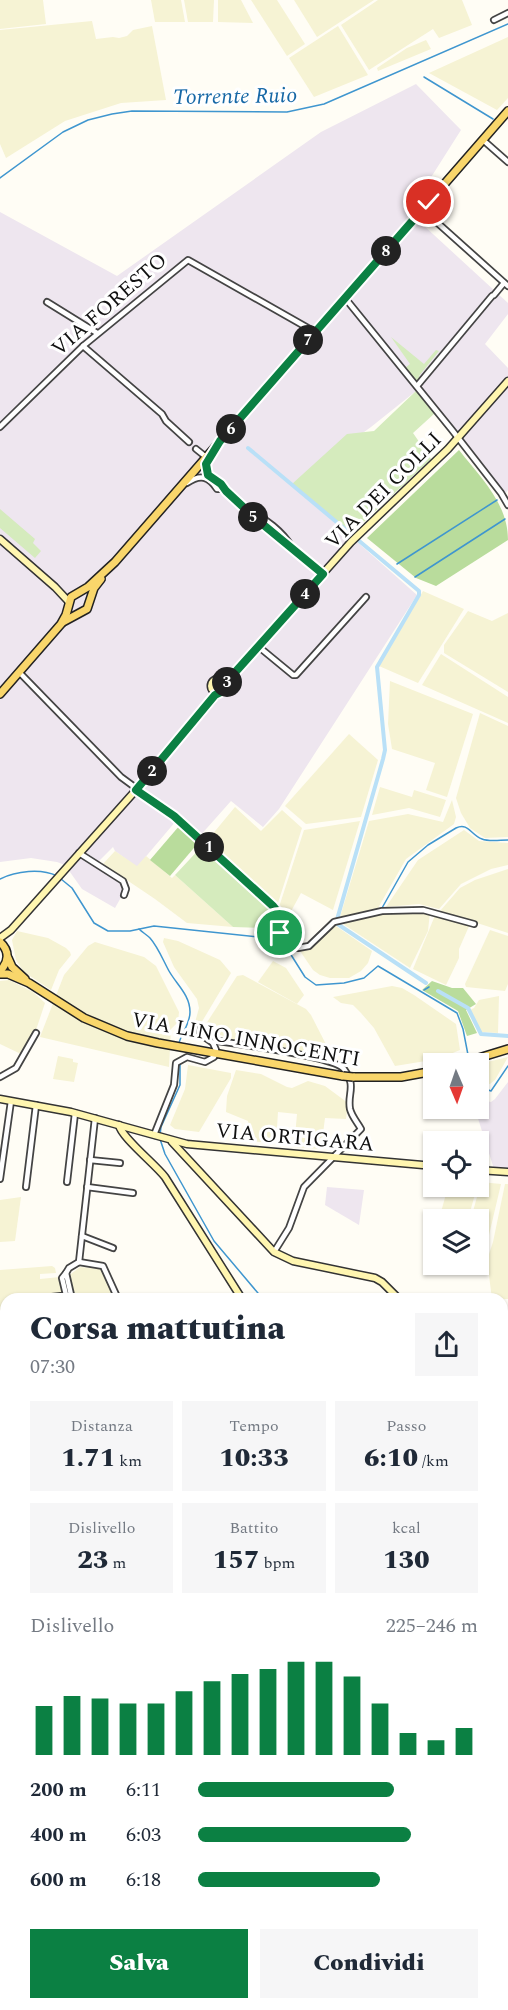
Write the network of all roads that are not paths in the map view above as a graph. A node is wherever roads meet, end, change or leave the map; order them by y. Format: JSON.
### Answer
{"nodes":[{"id":1,"x":508,"y":13,"type":"edge"},
{"id":2,"x":494,"y":20,"type":"dead end"},
{"id":3,"x":508,"y":111,"type":"edge"},
{"id":4,"x":483,"y":140,"type":"junction"},
{"id":5,"x":508,"y":162,"type":"edge"},
{"id":6,"x":422,"y":209,"type":"junction"},
{"id":7,"x":506,"y":284,"type":"edge"},
{"id":8,"x":345,"y":298,"type":"junction"},
{"id":9,"x":47,"y":302,"type":"dead end"},
{"id":10,"x":315,"y":332,"type":"junction"},
{"id":11,"x":97,"y":333,"type":"junction"},
{"id":12,"x":83,"y":346,"type":"junction"},
{"id":13,"x":508,"y":381,"type":"edge"},
{"id":14,"x":417,"y":386,"type":"junction"},
{"id":15,"x":0,"y":427,"type":"edge"},
{"id":16,"x":459,"y":438,"type":"junction"},
{"id":17,"x":220,"y":441,"type":"junction"},
{"id":18,"x":189,"y":442,"type":"dead end"},
{"id":19,"x":196,"y":448,"type":"dead end"},
{"id":20,"x":206,"y":457,"type":"junction"},
{"id":21,"x":219,"y":486,"type":"junction"},
{"id":22,"x":178,"y":490,"type":"junction"},
{"id":23,"x":508,"y":505,"type":"edge"},
{"id":24,"x":0,"y":539,"type":"edge"},
{"id":25,"x":112,"y":564,"type":"junction"},
{"id":26,"x":323,"y":574,"type":"junction"},
{"id":27,"x":55,"y":587,"type":"junction"},
{"id":28,"x":77,"y":593,"type":"junction"},
{"id":29,"x":366,"y":597,"type":"dead end"},
{"id":30,"x":69,"y":603,"type":"junction"},
{"id":31,"x":89,"y":603,"type":"junction"},
{"id":32,"x":78,"y":613,"type":"junction"},
{"id":33,"x":61,"y":624,"type":"junction"},
{"id":34,"x":259,"y":647,"type":"junction"},
{"id":35,"x":19,"y":672,"type":"junction"},
{"id":36,"x":233,"y":674,"type":"junction"},
{"id":37,"x":221,"y":679,"type":"junction"},
{"id":38,"x":225,"y":686,"type":"junction"},
{"id":39,"x":215,"y":691,"type":"junction"},
{"id":40,"x":0,"y":694,"type":"edge"},
{"id":41,"x":136,"y":790,"type":"junction"},
{"id":42,"x":79,"y":854,"type":"junction"},
{"id":43,"x":124,"y":895,"type":"dead end"},
{"id":44,"x":474,"y":924,"type":"dead end"},
{"id":45,"x":11,"y":930,"type":"junction"},
{"id":46,"x":0,"y":940,"type":"edge"},
{"id":47,"x":7,"y":954,"type":"junction"},
{"id":48,"x":0,"y":973,"type":"edge"},
{"id":49,"x":28,"y":983,"type":"junction"},
{"id":50,"x":201,"y":1026,"type":"dead end"},
{"id":51,"x":36,"y":1033,"type":"dead end"},
{"id":52,"x":213,"y":1042,"type":"junction"},
{"id":53,"x":216,"y":1050,"type":"dead end"},
{"id":54,"x":508,"y":1050,"type":"edge"},
{"id":55,"x":489,"y":1055,"type":"edge"},
{"id":56,"x":214,"y":1057,"type":"dead end"},
{"id":57,"x":423,"y":1073,"type":"edge"},
{"id":58,"x":0,"y":1077,"type":"edge"},
{"id":59,"x":0,"y":1099,"type":"edge"},
{"id":60,"x":11,"y":1101,"type":"junction"},
{"id":61,"x":36,"y":1105,"type":"junction"},
{"id":62,"x":75,"y":1113,"type":"junction"},
{"id":63,"x":95,"y":1118,"type":"junction"},
{"id":64,"x":119,"y":1125,"type":"junction"},
{"id":65,"x":156,"y":1136,"type":"junction"},
{"id":66,"x":166,"y":1139,"type":"junction"},
{"id":67,"x":186,"y":1143,"type":"junction"},
{"id":68,"x":182,"y":1151,"type":"junction"},
{"id":69,"x":333,"y":1157,"type":"junction"},
{"id":70,"x":188,"y":1158,"type":"junction"},
{"id":71,"x":90,"y":1160,"type":"junction"},
{"id":72,"x":120,"y":1163,"type":"dead end"},
{"id":73,"x":423,"y":1165,"type":"edge"},
{"id":74,"x":489,"y":1171,"type":"edge"},
{"id":75,"x":505,"y":1172,"type":"edge"},
{"id":76,"x":1,"y":1178,"type":"edge"},
{"id":77,"x":67,"y":1182,"type":"dead end"},
{"id":78,"x":26,"y":1187,"type":"dead end"},
{"id":79,"x":87,"y":1187,"type":"junction"},
{"id":80,"x":133,"y":1193,"type":"dead end"},
{"id":81,"x":82,"y":1236,"type":"junction"},
{"id":82,"x":113,"y":1248,"type":"dead end"},
{"id":83,"x":274,"y":1252,"type":"junction"},
{"id":84,"x":80,"y":1262,"type":"junction"},
{"id":85,"x":68,"y":1293,"type":"edge"},
{"id":86,"x":115,"y":1293,"type":"edge"},
{"id":87,"x":238,"y":1293,"type":"edge"},
{"id":88,"x":394,"y":1293,"type":"edge"}],
"edges":[{"from":1,"to":2,"type":"street"},
{"from":3,"to":4,"type":"main road"},
{"from":4,"to":5,"type":"street"},
{"from":4,"to":6,"type":"main road"},
{"from":6,"to":7,"type":"street"},
{"from":6,"to":8,"type":"main road"},
{"from":7,"to":14,"type":"street"},
{"from":8,"to":10,"type":"main road"},
{"from":8,"to":14,"type":"street"},
{"from":9,"to":11,"type":"street"},
{"from":10,"to":11,"type":"street","name":"VIA FORESTO"},
{"from":10,"to":17,"type":"main road"},
{"from":11,"to":12,"type":"street","name":"VIA FORESTO"},
{"from":12,"to":15,"type":"street","name":"VIA FORESTO"},
{"from":12,"to":18,"type":"street"},
{"from":13,"to":16,"type":"street","name":"VIA DEI COLLI"},
{"from":14,"to":16,"type":"street"},
{"from":16,"to":23,"type":"street"},
{"from":16,"to":26,"type":"street","name":"VIA DEI COLLI"},
{"from":17,"to":20,"type":"main road"},
{"from":17,"to":21,"type":"street"},
{"from":19,"to":20,"type":"street"},
{"from":20,"to":22,"type":"main road"},
{"from":21,"to":22,"type":"street"},
{"from":21,"to":26,"type":"street"},
{"from":22,"to":25,"type":"main road"},
{"from":24,"to":27,"type":"street"},
{"from":25,"to":28,"type":"main road"},
{"from":25,"to":31,"type":"main road"},
{"from":26,"to":34,"type":"street","name":"VIA DEI COLLI"},
{"from":27,"to":28,"type":"street"},
{"from":27,"to":30,"type":"street"},
{"from":28,"to":30,"type":"main road"},
{"from":28,"to":31,"type":"main road"},
{"from":29,"to":34,"type":"street"},
{"from":30,"to":32,"type":"main road"},
{"from":30,"to":33,"type":"main road"},
{"from":31,"to":32,"type":"main road"},
{"from":32,"to":33,"type":"main road"},
{"from":33,"to":35,"type":"main road"},
{"from":34,"to":36,"type":"street","name":"VIA DEI COLLI"},
{"from":35,"to":40,"type":"main road"},
{"from":35,"to":41,"type":"street"},
{"from":36,"to":37,"type":"street","name":"VIA DEI COLLI"},
{"from":36,"to":38,"type":"street","name":"VIA DEI COLLI"},
{"from":37,"to":38,"type":"street"},
{"from":37,"to":39,"type":"street","name":"VIA DEI COLLI"},
{"from":38,"to":39,"type":"street","name":"VIA DEI COLLI"},
{"from":39,"to":41,"type":"street","name":"VIA DEI COLLI"},
{"from":41,"to":42,"type":"street","name":"VIA DEI COLLI"},
{"from":41,"to":44,"type":"street"},
{"from":42,"to":43,"type":"street"},
{"from":42,"to":45,"type":"street","name":"VIA DEI COLLI"},
{"from":45,"to":46,"type":"street","name":"VIA DEI COLLI"},
{"from":45,"to":47,"type":"street"},
{"from":46,"to":47,"type":"main road","name":"VIA LINO INNOCENTI"},
{"from":47,"to":48,"type":"main road"},
{"from":47,"to":49,"type":"main road","name":"VIA LINO INNOCENTI"},
{"from":48,"to":49,"type":"main road","name":"VIA LINO INNOCENTI"},
{"from":49,"to":57,"type":"main road","name":"VIA LINO INNOCENTI","bridge":true},
{"from":50,"to":52,"type":"street"},
{"from":51,"to":58,"type":"street"},
{"from":52,"to":53,"type":"street"},
{"from":52,"to":69,"type":"street"},
{"from":54,"to":55,"type":"main road"},
{"from":56,"to":65,"type":"street"},
{"from":59,"to":60,"type":"street","name":"VIA ORTIGARA"},
{"from":60,"to":61,"type":"street","name":"VIA ORTIGARA"},
{"from":60,"to":76,"type":"street"},
{"from":61,"to":62,"type":"street","name":"VIA ORTIGARA"},
{"from":61,"to":78,"type":"street"},
{"from":62,"to":63,"type":"street","name":"VIA ORTIGARA"},
{"from":62,"to":77,"type":"street"},
{"from":63,"to":64,"type":"street","name":"VIA ORTIGARA"},
{"from":63,"to":71,"type":"street"},
{"from":64,"to":65,"type":"street","name":"VIA ORTIGARA"},
{"from":64,"to":87,"type":"street"},
{"from":65,"to":66,"type":"street","name":"VIA ORTIGARA"},
{"from":66,"to":67,"type":"street","name":"VIA ORTIGARA"},
{"from":66,"to":68,"type":"street"},
{"from":67,"to":68,"type":"street"},
{"from":67,"to":69,"type":"street","name":"VIA ORTIGARA"},
{"from":67,"to":70,"type":"street"},
{"from":68,"to":70,"type":"street"},
{"from":69,"to":73,"type":"street","name":"VIA ORTIGARA"},
{"from":69,"to":83,"type":"street"},
{"from":70,"to":83,"type":"street"},
{"from":71,"to":72,"type":"street"},
{"from":71,"to":79,"type":"street"},
{"from":74,"to":75,"type":"street"},
{"from":79,"to":80,"type":"street"},
{"from":79,"to":81,"type":"street"},
{"from":81,"to":82,"type":"street"},
{"from":81,"to":84,"type":"street"},
{"from":83,"to":88,"type":"street"},
{"from":84,"to":85,"type":"street"},
{"from":84,"to":86,"type":"street"}]}
